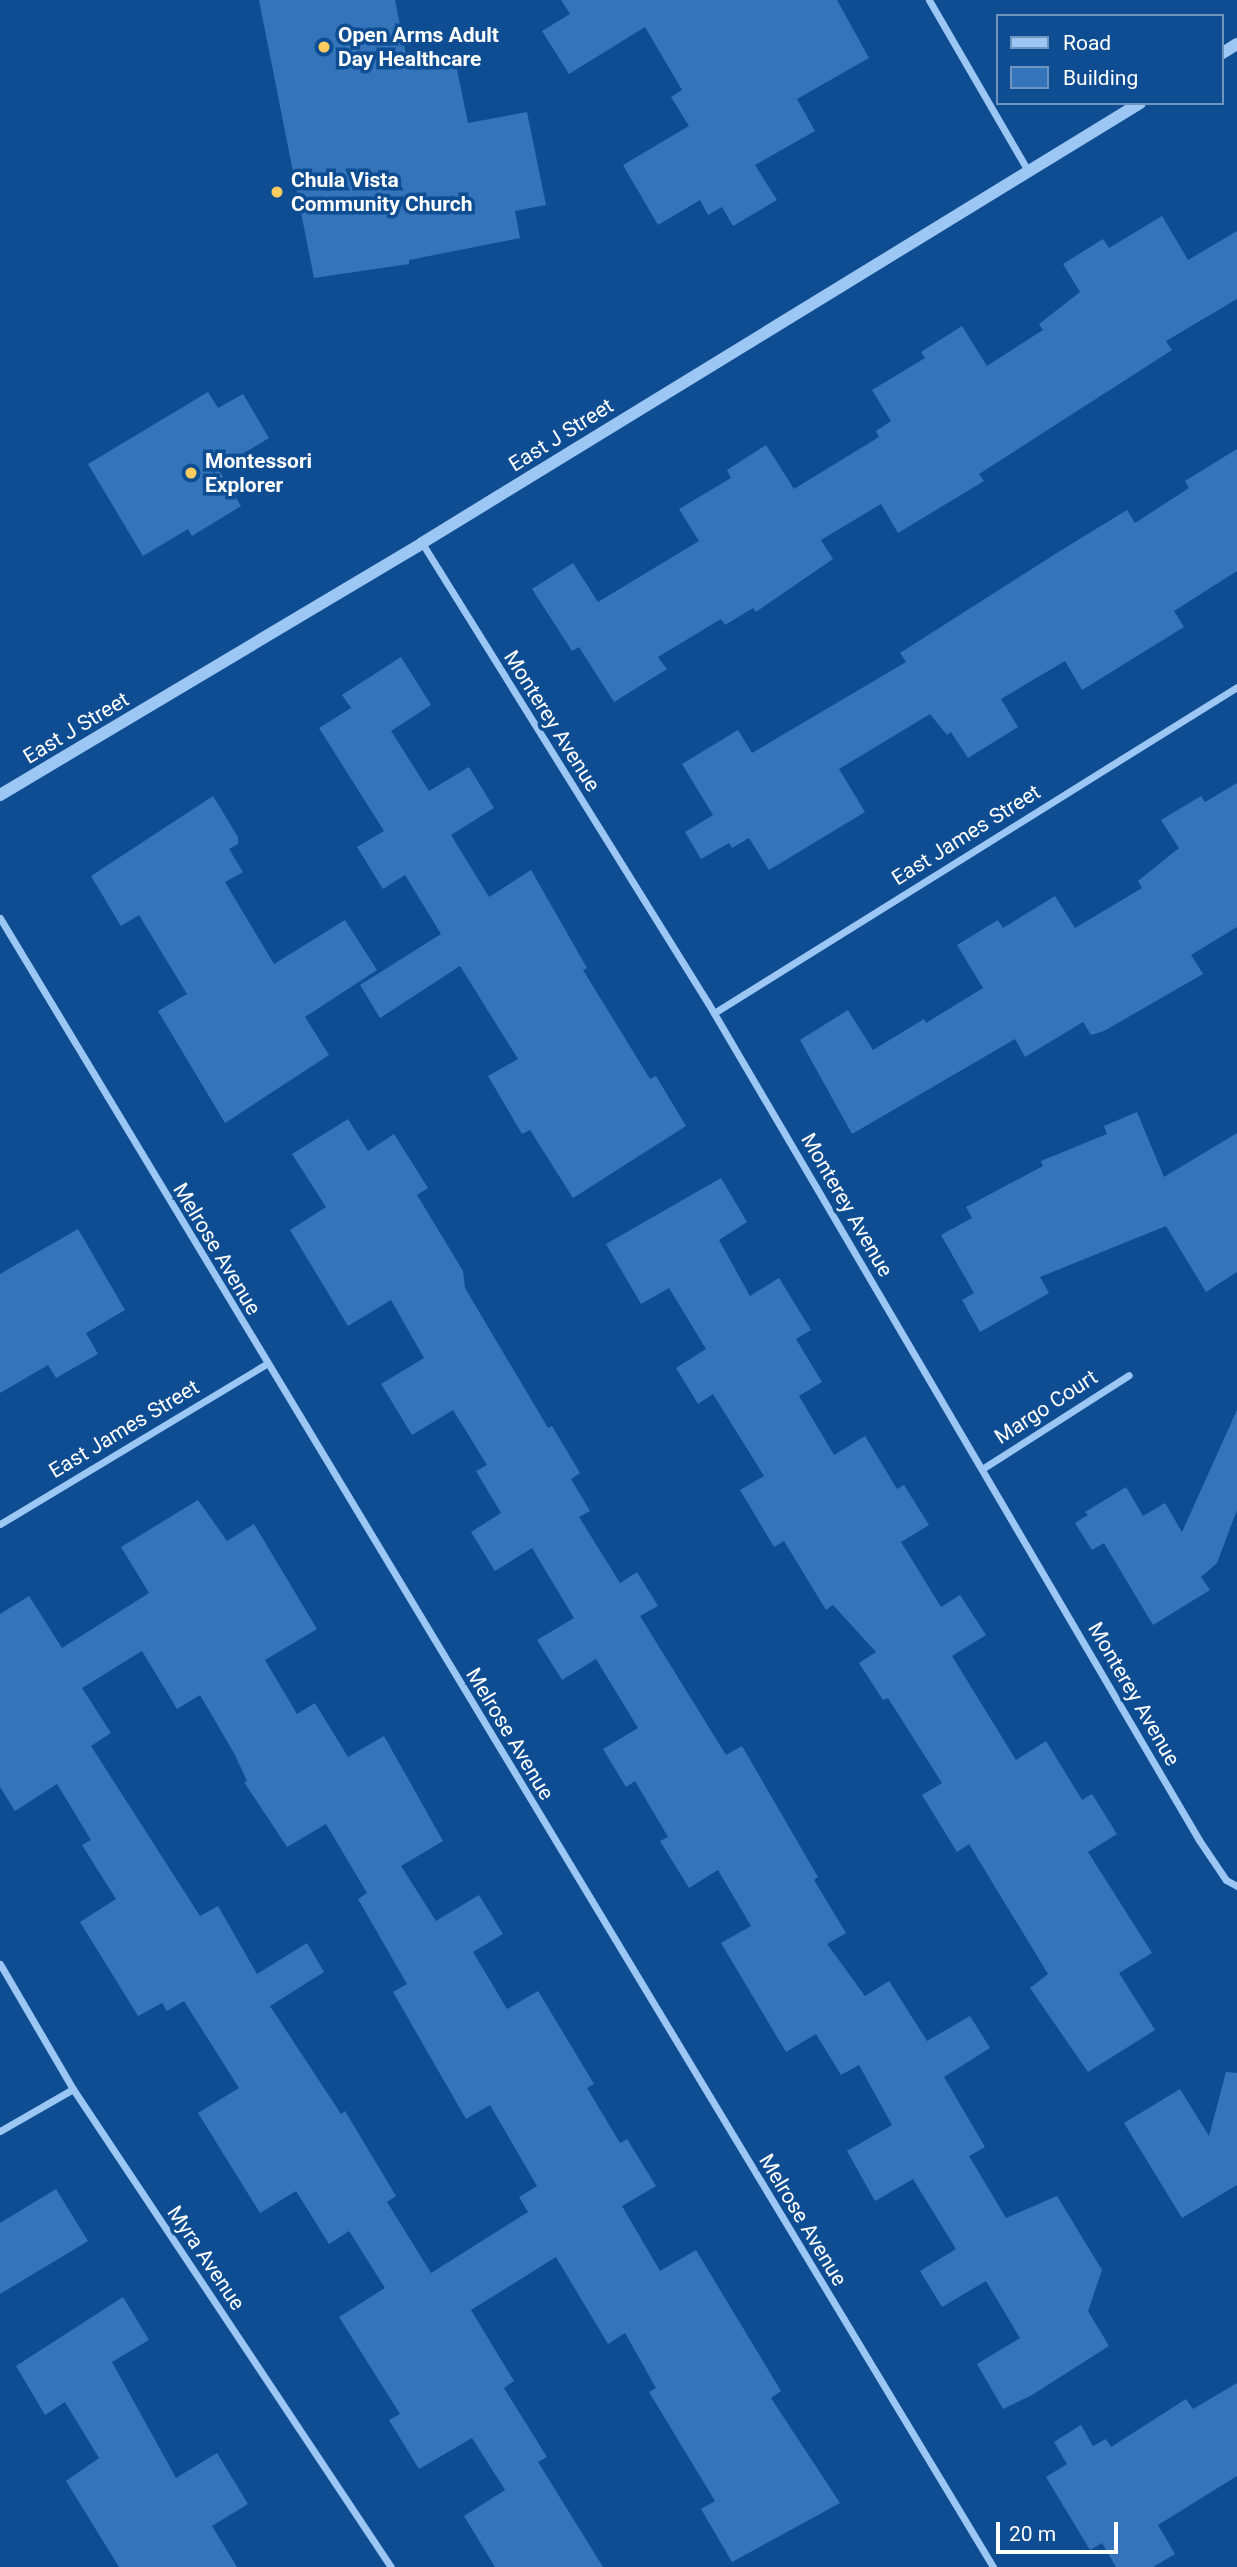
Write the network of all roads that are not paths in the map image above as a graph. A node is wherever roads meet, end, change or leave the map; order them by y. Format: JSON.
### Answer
{"nodes":[{"id":1,"x":929,"y":0,"type":"edge"},
{"id":2,"x":1137,"y":105,"type":"edge"},
{"id":3,"x":1028,"y":171,"type":"junction"},
{"id":4,"x":422,"y":543,"type":"junction"},
{"id":5,"x":1237,"y":687,"type":"edge"},
{"id":6,"x":0,"y":795,"type":"edge"},
{"id":7,"x":0,"y":918,"type":"edge"},
{"id":8,"x":714,"y":1013,"type":"junction"},
{"id":9,"x":265,"y":1364,"type":"junction"},
{"id":10,"x":1129,"y":1376,"type":"dead end"},
{"id":11,"x":982,"y":1469,"type":"junction"},
{"id":12,"x":0,"y":1524,"type":"edge"},
{"id":13,"x":1237,"y":1886,"type":"edge"},
{"id":14,"x":0,"y":1964,"type":"edge"},
{"id":15,"x":73,"y":2089,"type":"junction"},
{"id":16,"x":0,"y":2131,"type":"edge"},
{"id":17,"x":391,"y":2567,"type":"edge"},
{"id":18,"x":993,"y":2567,"type":"edge"}],
"edges":[{"from":1,"to":3,"type":"street"},
{"from":2,"to":3,"type":"street","name":"East J Street"},
{"from":3,"to":4,"type":"street","name":"East J Street"},
{"from":4,"to":6,"type":"street","name":"East J Street"},
{"from":4,"to":8,"type":"street","name":"Monterey Avenue"},
{"from":5,"to":8,"type":"street","name":"East James Street"},
{"from":7,"to":9,"type":"street","name":"Melrose Avenue"},
{"from":8,"to":11,"type":"street","name":"Monterey Avenue"},
{"from":9,"to":12,"type":"street","name":"East James Street"},
{"from":9,"to":18,"type":"street","name":"Melrose Avenue"},
{"from":10,"to":11,"type":"street","name":"Margo Court"},
{"from":11,"to":13,"type":"street","name":"Monterey Avenue"},
{"from":14,"to":15,"type":"street","name":"Myra Avenue"},
{"from":15,"to":16,"type":"street"},
{"from":15,"to":17,"type":"street","name":"Myra Avenue"}]}
